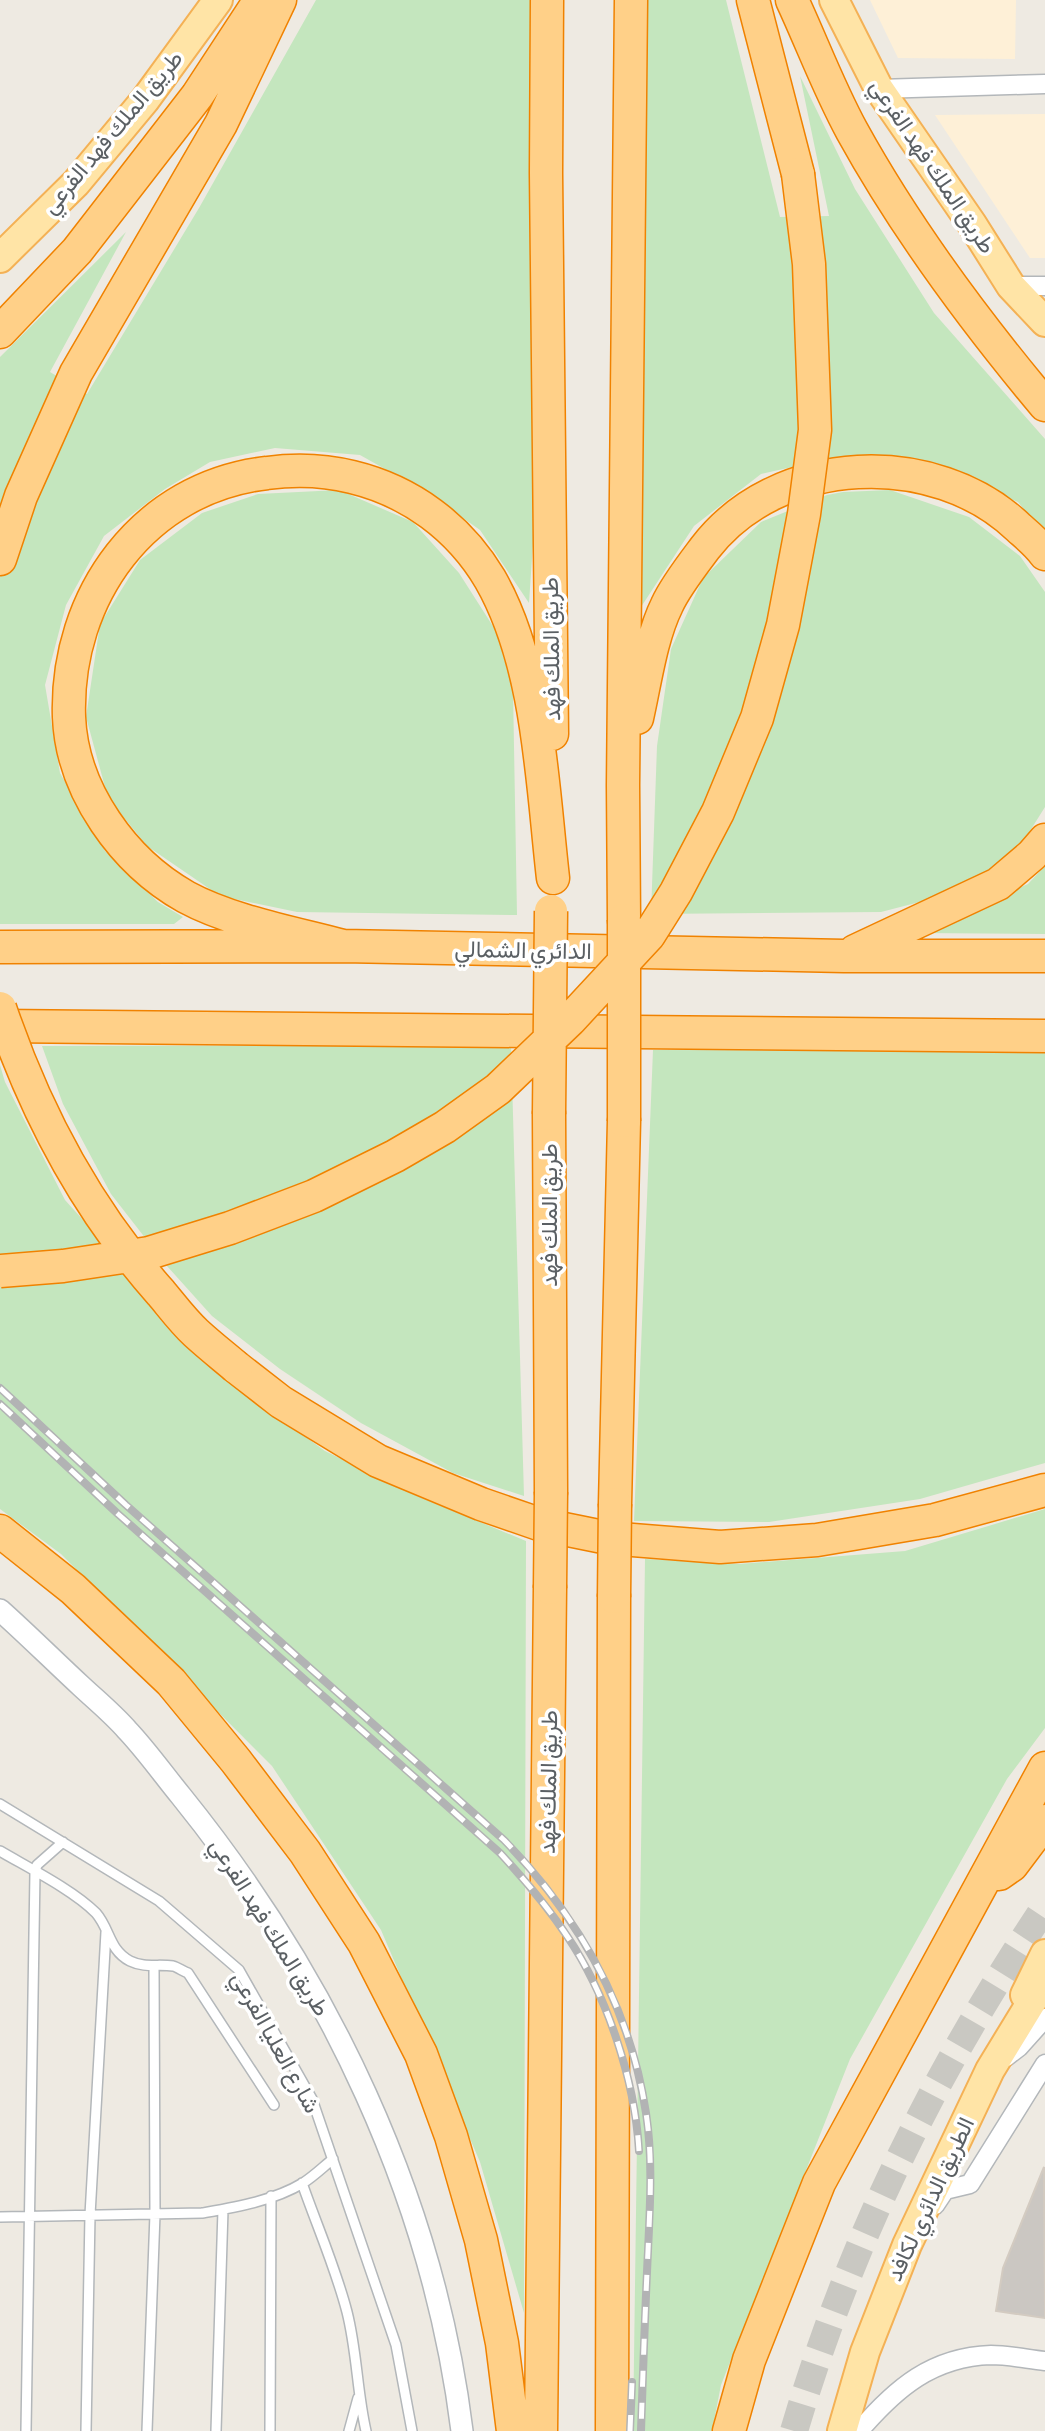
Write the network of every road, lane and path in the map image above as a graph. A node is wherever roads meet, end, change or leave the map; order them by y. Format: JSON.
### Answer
{"nodes":[{"id":1,"x":218,"y":0,"type":"edge"},
{"id":2,"x":260,"y":0,"type":"edge"},
{"id":3,"x":280,"y":0,"type":"edge"},
{"id":4,"x":547,"y":0,"type":"edge"},
{"id":5,"x":631,"y":0,"type":"edge"},
{"id":6,"x":753,"y":0,"type":"edge"},
{"id":7,"x":792,"y":0,"type":"edge"},
{"id":8,"x":834,"y":0,"type":"edge"},
{"id":9,"x":1045,"y":84,"type":"edge"},
{"id":10,"x":879,"y":89,"type":"junction"},
{"id":11,"x":0,"y":258,"type":"edge"},
{"id":12,"x":1012,"y":286,"type":"junction"},
{"id":13,"x":1045,"y":286,"type":"edge"},
{"id":14,"x":1045,"y":323,"type":"edge"},
{"id":15,"x":0,"y":332,"type":"edge"},
{"id":16,"x":1045,"y":405,"type":"edge"},
{"id":17,"x":1045,"y":554,"type":"edge"},
{"id":18,"x":0,"y":559,"type":"edge"},
{"id":19,"x":623,"y":785,"type":"junction"},
{"id":20,"x":1045,"y":840,"type":"edge"},
{"id":21,"x":553,"y":878,"type":"junction"},
{"id":22,"x":342,"y":946,"type":"junction"},
{"id":23,"x":0,"y":947,"type":"edge"},
{"id":24,"x":844,"y":956,"type":"junction"},
{"id":25,"x":1045,"y":956,"type":"edge"},
{"id":26,"x":0,"y":1008,"type":"edge"},
{"id":27,"x":0,"y":1026,"type":"edge"},
{"id":28,"x":1045,"y":1036,"type":"edge"},
{"id":29,"x":0,"y":1271,"type":"edge"},
{"id":30,"x":1045,"y":1490,"type":"edge"},
{"id":31,"x":0,"y":1531,"type":"edge"},
{"id":32,"x":0,"y":1610,"type":"edge"},
{"id":33,"x":1045,"y":1768,"type":"edge"},
{"id":34,"x":0,"y":1804,"type":"edge"},
{"id":35,"x":1045,"y":1821,"type":"edge"},
{"id":36,"x":63,"y":1842,"type":"junction"},
{"id":37,"x":0,"y":1851,"type":"edge"},
{"id":38,"x":35,"y":1872,"type":"junction"},
{"id":39,"x":976,"y":1893,"type":"junction"},
{"id":40,"x":106,"y":1931,"type":"junction"},
{"id":41,"x":1045,"y":1954,"type":"edge"},
{"id":42,"x":154,"y":1967,"type":"junction"},
{"id":43,"x":1045,"y":1980,"type":"edge"},
{"id":44,"x":1045,"y":2018,"type":"edge"},
{"id":45,"x":1045,"y":2064,"type":"edge"},
{"id":46,"x":990,"y":2070,"type":"junction"},
{"id":47,"x":274,"y":2105,"type":"dead end"},
{"id":48,"x":333,"y":2159,"type":"junction"},
{"id":49,"x":302,"y":2183,"type":"junction"},
{"id":50,"x":271,"y":2196,"type":"junction"},
{"id":51,"x":223,"y":2210,"type":"junction"},
{"id":52,"x":155,"y":2214,"type":"junction"},
{"id":53,"x":90,"y":2215,"type":"junction"},
{"id":54,"x":29,"y":2216,"type":"junction"},
{"id":55,"x":0,"y":2217,"type":"edge"},
{"id":56,"x":907,"y":2245,"type":"junction"},
{"id":57,"x":1045,"y":2361,"type":"edge"},
{"id":58,"x":358,"y":2397,"type":"junction"},
{"id":59,"x":26,"y":2431,"type":"edge"},
{"id":60,"x":86,"y":2431,"type":"edge"},
{"id":61,"x":147,"y":2431,"type":"edge"},
{"id":62,"x":216,"y":2431,"type":"edge"},
{"id":63,"x":270,"y":2431,"type":"edge"},
{"id":64,"x":349,"y":2431,"type":"edge"},
{"id":65,"x":366,"y":2431,"type":"edge"},
{"id":66,"x":412,"y":2431,"type":"edge"},
{"id":67,"x":462,"y":2431,"type":"edge"},
{"id":68,"x":513,"y":2431,"type":"edge"},
{"id":69,"x":541,"y":2431,"type":"edge"},
{"id":70,"x":612,"y":2431,"type":"edge"},
{"id":71,"x":729,"y":2431,"type":"edge"},
{"id":72,"x":842,"y":2431,"type":"edge"},
{"id":73,"x":859,"y":2431,"type":"edge"}],
"edges":[{"from":1,"to":11,"type":"main road","name":"طريق الملك فهد الفرعي"},
{"from":2,"to":15,"type":"highway"},
{"from":3,"to":18,"type":"highway"},
{"from":4,"to":21,"type":"highway","name":"طريق الملك فهد"},
{"from":5,"to":19,"type":"highway"},
{"from":6,"to":29,"type":"highway","bridge":true},
{"from":7,"to":16,"type":"highway"},
{"from":8,"to":10,"type":"main road","name":"طريق الملك فهد الفرعي"},
{"from":9,"to":10,"type":"street"},
{"from":10,"to":12,"type":"main road","name":"طريق الملك فهد الفرعي"},
{"from":12,"to":13,"type":"street"},
{"from":12,"to":14,"type":"main road","name":"طريق الملك فهد الفرعي"},
{"from":17,"to":19,"type":"highway"},
{"from":19,"to":70,"type":"highway","bridge":true},
{"from":20,"to":24,"type":"highway"},
{"from":21,"to":22,"type":"highway"},
{"from":21,"to":69,"type":"highway","name":"طريق الملك فهد","bridge":true},
{"from":22,"to":23,"type":"highway","name":"الدائري الشمالي"},
{"from":22,"to":24,"type":"highway","name":"الدائري الشمالي"},
{"from":24,"to":25,"type":"highway","name":"الدائري الشمالي"},
{"from":26,"to":30,"type":"highway","bridge":true},
{"from":27,"to":28,"type":"highway"},
{"from":31,"to":68,"type":"highway"},
{"from":32,"to":67,"type":"street","name":"طريق الملك فهد الفرعي"},
{"from":33,"to":39,"type":"highway"},
{"from":34,"to":36,"type":"lane","name":"شارع العليا الفرعي"},
{"from":35,"to":39,"type":"highway"},
{"from":36,"to":38,"type":"lane"},
{"from":36,"to":48,"type":"lane","name":"شارع العليا الفرعي"},
{"from":37,"to":38,"type":"lane"},
{"from":38,"to":40,"type":"lane"},
{"from":38,"to":54,"type":"lane"},
{"from":39,"to":71,"type":"highway"},
{"from":40,"to":42,"type":"lane"},
{"from":40,"to":53,"type":"lane"},
{"from":41,"to":46,"type":"main road"},
{"from":42,"to":47,"type":"lane"},
{"from":42,"to":52,"type":"lane"},
{"from":43,"to":46,"type":"main road","name":"الطريق الدائري لكافد"},
{"from":44,"to":46,"type":"street"},
{"from":45,"to":56,"type":"street"},
{"from":46,"to":56,"type":"main road","name":"الطريق الدائري لكافد"},
{"from":48,"to":49,"type":"lane"},
{"from":48,"to":66,"type":"lane","name":"شارع العليا الفرعي"},
{"from":49,"to":50,"type":"lane"},
{"from":49,"to":58,"type":"lane"},
{"from":50,"to":51,"type":"lane"},
{"from":50,"to":63,"type":"lane"},
{"from":51,"to":52,"type":"lane"},
{"from":51,"to":62,"type":"lane"},
{"from":52,"to":53,"type":"lane"},
{"from":52,"to":61,"type":"lane"},
{"from":53,"to":54,"type":"lane"},
{"from":53,"to":60,"type":"lane"},
{"from":54,"to":55,"type":"lane"},
{"from":54,"to":59,"type":"lane"},
{"from":56,"to":72,"type":"main road","name":"الطريق الدائري لكافد"},
{"from":57,"to":73,"type":"street"},
{"from":58,"to":64,"type":"lane"},
{"from":58,"to":65,"type":"lane"}]}
